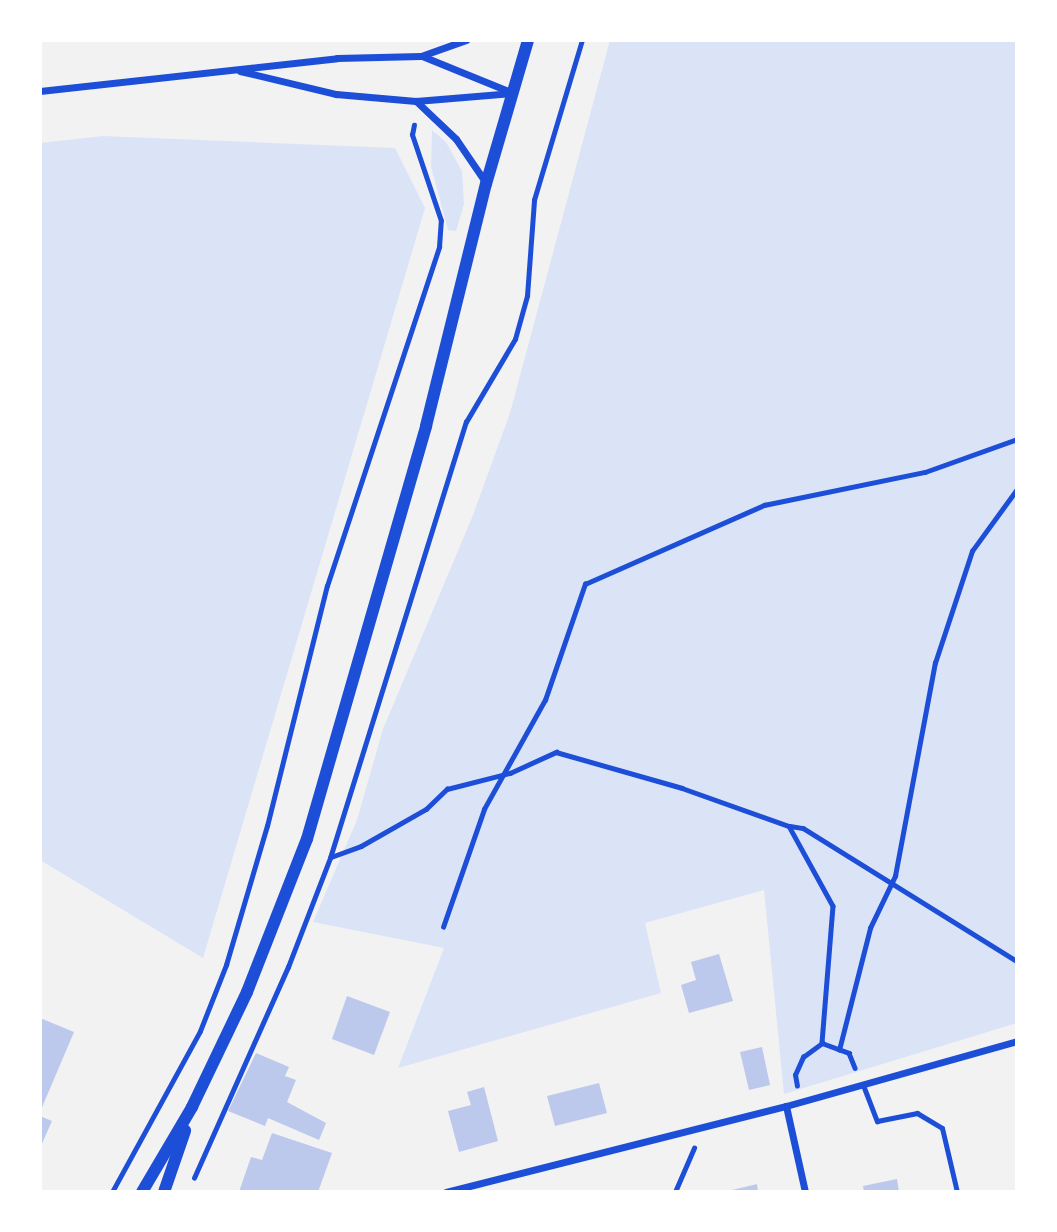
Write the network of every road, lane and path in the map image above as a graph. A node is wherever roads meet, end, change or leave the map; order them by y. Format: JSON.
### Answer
{"nodes":[{"id":1,"x":467,"y":40,"type":"edge"},
{"id":2,"x":528,"y":40,"type":"edge"},
{"id":3,"x":582,"y":40,"type":"edge"},
{"id":4,"x":421,"y":56,"type":"junction"},
{"id":5,"x":235,"y":70,"type":"junction"},
{"id":6,"x":40,"y":91,"type":"edge"},
{"id":7,"x":512,"y":93,"type":"junction"},
{"id":8,"x":416,"y":101,"type":"junction"},
{"id":9,"x":414,"y":124,"type":"dead end"},
{"id":10,"x":486,"y":184,"type":"junction"},
{"id":11,"x":1017,"y":439,"type":"edge"},
{"id":12,"x":1017,"y":489,"type":"edge"},
{"id":13,"x":503,"y":774,"type":"junction"},
{"id":14,"x":786,"y":825,"type":"junction"},
{"id":15,"x":330,"y":858,"type":"junction"},
{"id":16,"x":892,"y":881,"type":"junction"},
{"id":17,"x":443,"y":927,"type":"dead end"},
{"id":18,"x":1017,"y":961,"type":"edge"},
{"id":19,"x":1017,"y":1041,"type":"edge"},
{"id":20,"x":821,"y":1043,"type":"junction"},
{"id":21,"x":839,"y":1050,"type":"junction"},
{"id":22,"x":863,"y":1085,"type":"junction"},
{"id":23,"x":800,"y":1102,"type":"junction"},
{"id":24,"x":786,"y":1106,"type":"junction"},
{"id":25,"x":192,"y":1107,"type":"junction"},
{"id":26,"x":700,"y":1135,"type":"dead end"},
{"id":27,"x":165,"y":1190,"type":"edge"},
{"id":28,"x":190,"y":1190,"type":"edge"},
{"id":29,"x":112,"y":1192,"type":"edge"},
{"id":30,"x":142,"y":1192,"type":"edge"},
{"id":31,"x":446,"y":1192,"type":"edge"},
{"id":32,"x":675,"y":1192,"type":"edge"},
{"id":33,"x":804,"y":1192,"type":"edge"},
{"id":34,"x":957,"y":1192,"type":"edge"}],
"edges":[{"from":1,"to":4,"type":"street"},
{"from":2,"to":7,"type":"street"},
{"from":3,"to":15,"type":"path"},
{"from":4,"to":5,"type":"street"},
{"from":4,"to":7,"type":"street"},
{"from":5,"to":6,"type":"street"},
{"from":5,"to":8,"type":"street"},
{"from":7,"to":8,"type":"street"},
{"from":7,"to":10,"type":"street"},
{"from":8,"to":10,"type":"street"},
{"from":9,"to":29,"type":"path"},
{"from":10,"to":25,"type":"street"},
{"from":11,"to":13,"type":"path"},
{"from":12,"to":16,"type":"path"},
{"from":13,"to":14,"type":"path"},
{"from":13,"to":15,"type":"path"},
{"from":13,"to":17,"type":"path"},
{"from":14,"to":16,"type":"path"},
{"from":14,"to":20,"type":"path"},
{"from":15,"to":28,"type":"path"},
{"from":16,"to":18,"type":"path"},
{"from":16,"to":21,"type":"path"},
{"from":19,"to":22,"type":"street"},
{"from":20,"to":21,"type":"path"},
{"from":20,"to":23,"type":"path"},
{"from":21,"to":22,"type":"path"},
{"from":22,"to":23,"type":"street"},
{"from":22,"to":34,"type":"lane"},
{"from":23,"to":24,"type":"street"},
{"from":24,"to":31,"type":"street"},
{"from":24,"to":33,"type":"street"},
{"from":25,"to":27,"type":"street"},
{"from":25,"to":30,"type":"street"},
{"from":26,"to":32,"type":"path"}]}
